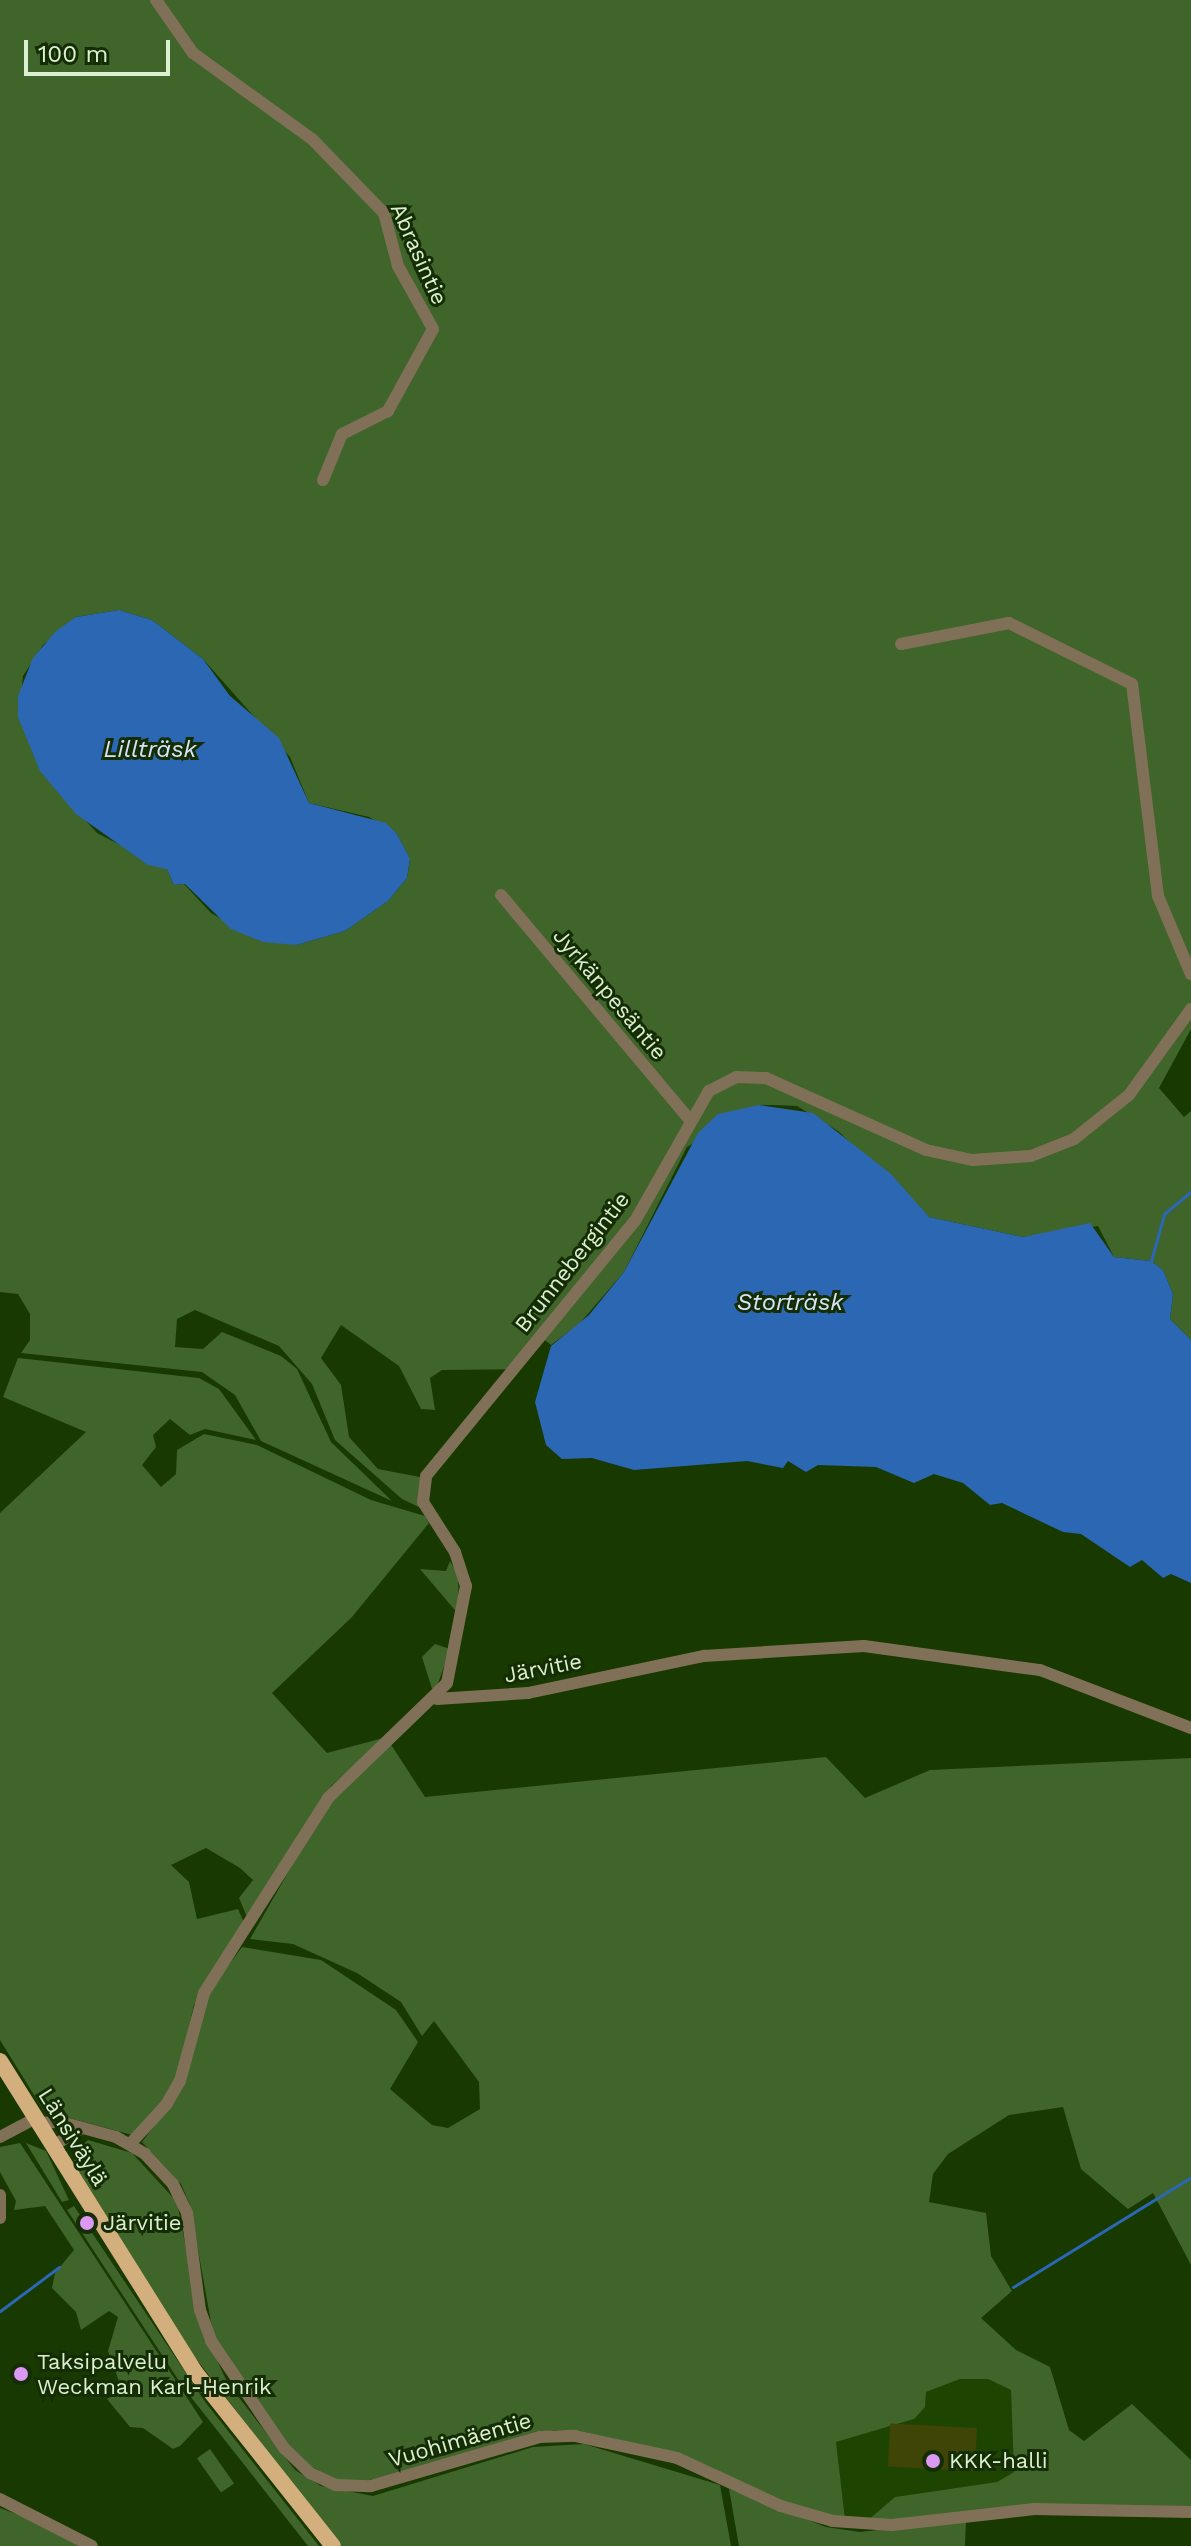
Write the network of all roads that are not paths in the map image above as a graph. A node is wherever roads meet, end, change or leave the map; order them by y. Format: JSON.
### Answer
{"nodes":[{"id":1,"x":156,"y":0,"type":"edge"},
{"id":2,"x":323,"y":480,"type":"dead end"},
{"id":3,"x":901,"y":644,"type":"dead end"},
{"id":4,"x":501,"y":895,"type":"dead end"},
{"id":5,"x":1191,"y":974,"type":"edge"},
{"id":6,"x":1191,"y":1009,"type":"edge"},
{"id":7,"x":689,"y":1119,"type":"junction"},
{"id":8,"x":437,"y":1699,"type":"junction"},
{"id":9,"x":1191,"y":1728,"type":"edge"},
{"id":10,"x":0,"y":2061,"type":"edge"},
{"id":11,"x":37,"y":2121,"type":"junction"},
{"id":12,"x":82,"y":2128,"type":"junction"},
{"id":13,"x":0,"y":2137,"type":"edge"},
{"id":14,"x":130,"y":2144,"type":"junction"},
{"id":15,"x":53,"y":2146,"type":"junction"},
{"id":16,"x":0,"y":2195,"type":"edge"},
{"id":17,"x":0,"y":2218,"type":"edge"},
{"id":18,"x":0,"y":2499,"type":"edge"},
{"id":19,"x":1191,"y":2512,"type":"edge"},
{"id":20,"x":92,"y":2546,"type":"edge"},
{"id":21,"x":333,"y":2546,"type":"edge"}],
"edges":[{"from":1,"to":2,"type":"street","name":"Abrasintie"},
{"from":3,"to":5,"type":"street"},
{"from":4,"to":7,"type":"street","name":"Jyrkänpesäntie"},
{"from":6,"to":7,"type":"street","name":"Brunnebergintie"},
{"from":7,"to":8,"type":"street","name":"Brunnebergintie"},
{"from":8,"to":9,"type":"street","name":"Järvitie"},
{"from":8,"to":14,"type":"street"},
{"from":10,"to":11,"type":"main road","name":"Länsiväylä"},
{"from":11,"to":12,"type":"street","name":"Vuohimäentie"},
{"from":11,"to":13,"type":"street"},
{"from":11,"to":15,"type":"main road","name":"Länsiväylä"},
{"from":12,"to":14,"type":"street","name":"Vuohimäentie"},
{"from":12,"to":15,"type":"street"},
{"from":14,"to":19,"type":"street","name":"Vuohimäentie"},
{"from":15,"to":21,"type":"main road","name":"Länsiväylä"},
{"from":16,"to":17,"type":"street"},
{"from":18,"to":20,"type":"street"}]}
